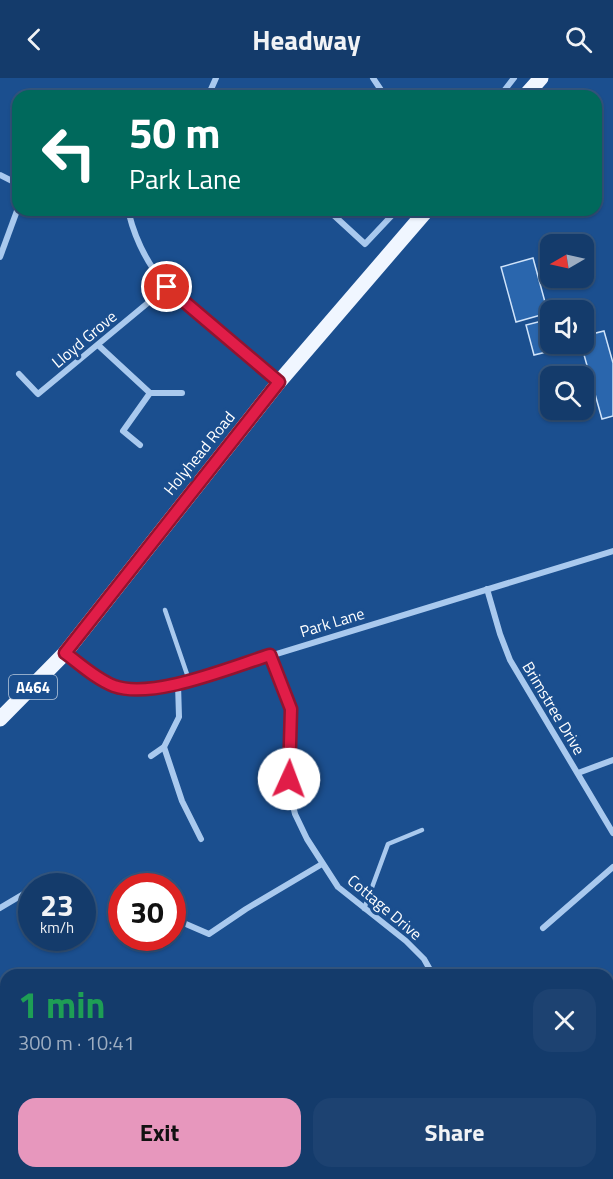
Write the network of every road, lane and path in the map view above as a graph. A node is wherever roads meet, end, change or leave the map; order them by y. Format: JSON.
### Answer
{"nodes":[{"id":1,"x":514,"y":78,"type":"edge"},
{"id":2,"x":541,"y":78,"type":"edge"},
{"id":3,"x":505,"y":90,"type":"edge"},
{"id":4,"x":530,"y":90,"type":"edge"},
{"id":5,"x":15,"y":216,"type":"edge"},
{"id":6,"x":130,"y":216,"type":"edge"},
{"id":7,"x":335,"y":216,"type":"edge"},
{"id":8,"x":391,"y":216,"type":"edge"},
{"id":9,"x":422,"y":216,"type":"edge"},
{"id":10,"x":0,"y":257,"type":"edge"},
{"id":11,"x":167,"y":287,"type":"junction"},
{"id":12,"x":98,"y":345,"type":"junction"},
{"id":13,"x":19,"y":374,"type":"dead end"},
{"id":14,"x":279,"y":382,"type":"junction"},
{"id":15,"x":150,"y":393,"type":"junction"},
{"id":16,"x":182,"y":393,"type":"dead end"},
{"id":17,"x":140,"y":445,"type":"dead end"},
{"id":18,"x":613,"y":551,"type":"edge"},
{"id":19,"x":487,"y":589,"type":"junction"},
{"id":20,"x":165,"y":610,"type":"dead end"},
{"id":21,"x":65,"y":653,"type":"junction"},
{"id":22,"x":270,"y":655,"type":"junction"},
{"id":23,"x":189,"y":680,"type":"junction"},
{"id":24,"x":178,"y":684,"type":"junction"},
{"id":25,"x":0,"y":720,"type":"edge"},
{"id":26,"x":164,"y":747,"type":"junction"},
{"id":27,"x":151,"y":756,"type":"dead end"},
{"id":28,"x":613,"y":760,"type":"edge"},
{"id":29,"x":578,"y":773,"type":"junction"},
{"id":30,"x":422,"y":830,"type":"dead end"},
{"id":31,"x":613,"y":833,"type":"edge"},
{"id":32,"x":201,"y":839,"type":"dead end"},
{"id":33,"x":322,"y":864,"type":"junction"},
{"id":34,"x":613,"y":867,"type":"edge"},
{"id":35,"x":18,"y":898,"type":"edge"},
{"id":36,"x":0,"y":908,"type":"edge"},
{"id":37,"x":364,"y":909,"type":"junction"},
{"id":38,"x":186,"y":924,"type":"edge"},
{"id":39,"x":543,"y":928,"type":"dead end"},
{"id":40,"x":430,"y":969,"type":"edge"}],
"edges":[{"from":1,"to":3,"type":"street"},
{"from":2,"to":4,"type":"main road"},
{"from":5,"to":10,"type":"street"},
{"from":6,"to":11,"type":"street"},
{"from":7,"to":8,"type":"street"},
{"from":9,"to":14,"type":"main road","name":"Holyhead Road","number":"A464"},
{"from":11,"to":12,"type":"street","name":"Lloyd Grove"},
{"from":11,"to":14,"type":"street"},
{"from":12,"to":13,"type":"street","name":"Lloyd Grove"},
{"from":12,"to":15,"type":"street"},
{"from":14,"to":21,"type":"main road","name":"Holyhead Road","number":"A464"},
{"from":15,"to":16,"type":"street"},
{"from":15,"to":17,"type":"street"},
{"from":18,"to":19,"type":"street","name":"Park Lane"},
{"from":19,"to":22,"type":"street","name":"Park Lane"},
{"from":19,"to":29,"type":"street","name":"Brimstree Drive"},
{"from":20,"to":23,"type":"lane"},
{"from":21,"to":24,"type":"street","name":"Park Lane"},
{"from":21,"to":25,"type":"main road","name":"Holyhead Road","number":"A464"},
{"from":22,"to":23,"type":"street","name":"Park Lane"},
{"from":22,"to":33,"type":"street","name":"Cottage Drive"},
{"from":23,"to":24,"type":"street","name":"Park Lane"},
{"from":24,"to":26,"type":"street"},
{"from":26,"to":27,"type":"street"},
{"from":26,"to":32,"type":"street"},
{"from":28,"to":29,"type":"street"},
{"from":29,"to":31,"type":"street","name":"Brimstree Drive"},
{"from":30,"to":37,"type":"lane"},
{"from":33,"to":37,"type":"street","name":"Cottage Drive"},
{"from":33,"to":38,"type":"street"},
{"from":34,"to":39,"type":"street"},
{"from":35,"to":36,"type":"street"},
{"from":37,"to":40,"type":"street","name":"Cottage Drive"}]}
